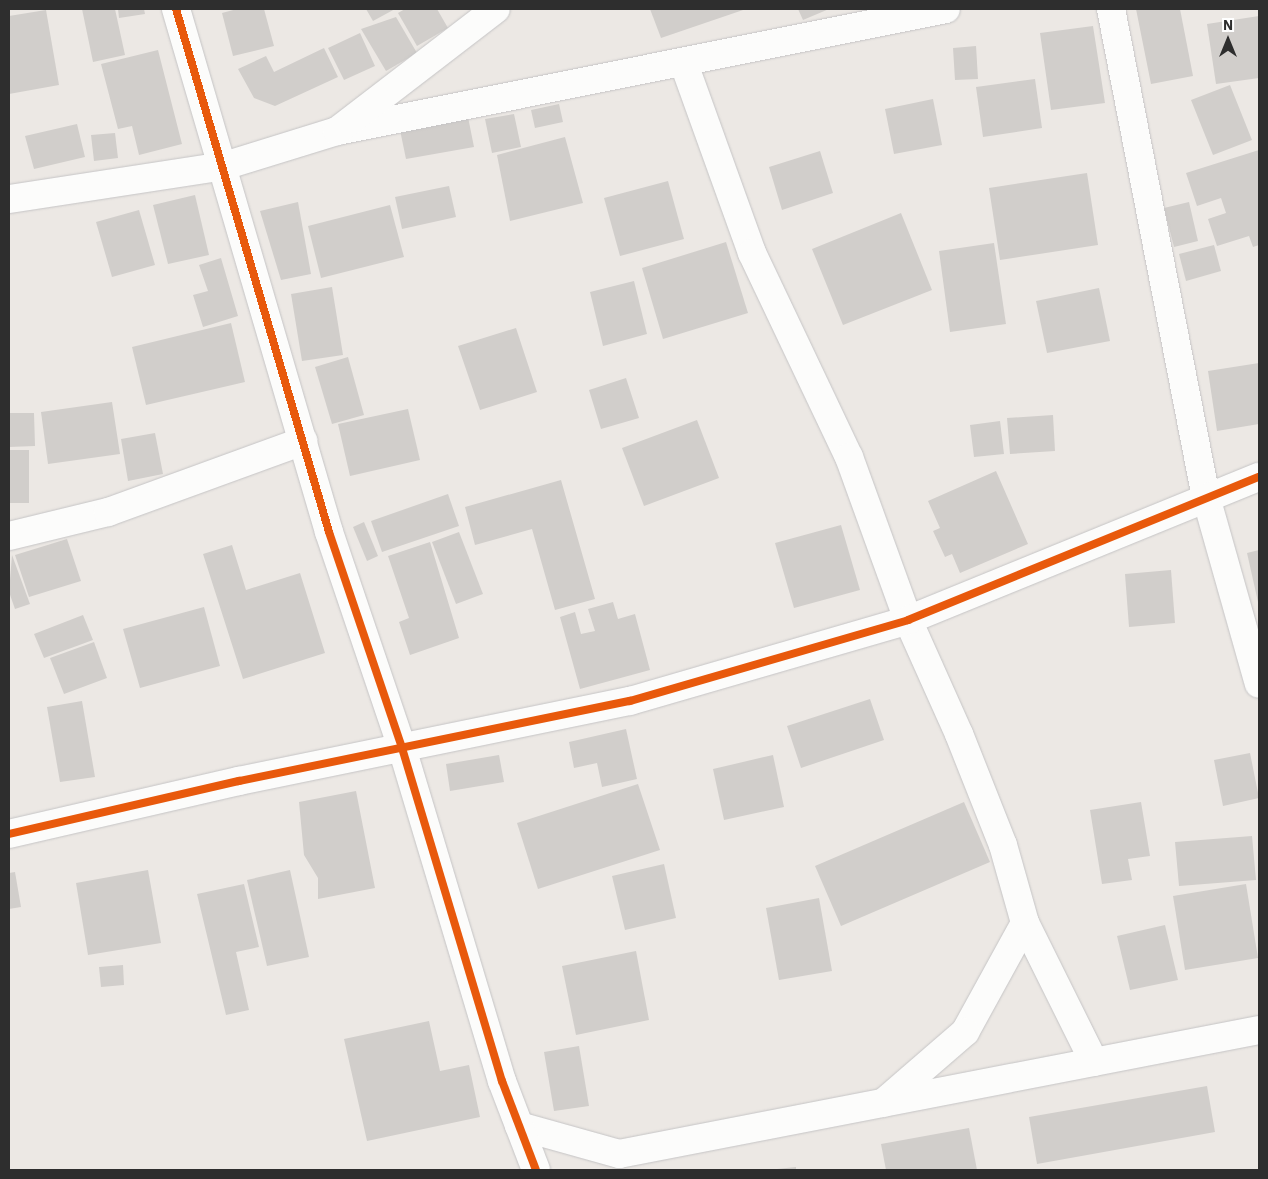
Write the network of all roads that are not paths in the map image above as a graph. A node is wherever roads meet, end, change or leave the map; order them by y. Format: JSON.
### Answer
{"nodes":[{"id":1,"x":176,"y":9,"type":"edge"},
{"id":2,"x":496,"y":9,"type":"edge"},
{"id":3,"x":946,"y":9,"type":"edge"},
{"id":4,"x":1111,"y":9,"type":"edge"},
{"id":5,"x":684,"y":64,"type":"junction"},
{"id":6,"x":337,"y":131,"type":"junction"},
{"id":7,"x":224,"y":166,"type":"junction"},
{"id":8,"x":9,"y":198,"type":"edge"},
{"id":9,"x":303,"y":441,"type":"junction"},
{"id":10,"x":1259,"y":477,"type":"edge"},
{"id":11,"x":1206,"y":497,"type":"junction"},
{"id":12,"x":9,"y":536,"type":"edge"},
{"id":13,"x":908,"y":620,"type":"junction"},
{"id":14,"x":1259,"y":684,"type":"edge"},
{"id":15,"x":402,"y":748,"type":"junction"},
{"id":16,"x":9,"y":834,"type":"edge"},
{"id":17,"x":1025,"y":923,"type":"junction"},
{"id":18,"x":1259,"y":1030,"type":"edge"},
{"id":19,"x":1094,"y":1062,"type":"junction"},
{"id":20,"x":883,"y":1103,"type":"junction"},
{"id":21,"x":519,"y":1126,"type":"junction"},
{"id":22,"x":536,"y":1170,"type":"edge"}],
"edges":[{"from":1,"to":7,"type":"street"},
{"from":2,"to":6,"type":"street"},
{"from":3,"to":5,"type":"street"},
{"from":4,"to":11,"type":"street"},
{"from":5,"to":6,"type":"street"},
{"from":5,"to":13,"type":"street"},
{"from":6,"to":7,"type":"street"},
{"from":7,"to":8,"type":"street"},
{"from":7,"to":9,"type":"street"},
{"from":9,"to":12,"type":"street"},
{"from":9,"to":15,"type":"street"},
{"from":10,"to":11,"type":"street"},
{"from":11,"to":13,"type":"street"},
{"from":11,"to":14,"type":"street"},
{"from":13,"to":15,"type":"street"},
{"from":13,"to":17,"type":"street"},
{"from":15,"to":16,"type":"street"},
{"from":15,"to":21,"type":"street"},
{"from":17,"to":19,"type":"street"},
{"from":17,"to":20,"type":"street"},
{"from":18,"to":19,"type":"street"},
{"from":19,"to":20,"type":"street"},
{"from":20,"to":21,"type":"street"},
{"from":21,"to":22,"type":"street"}]}
